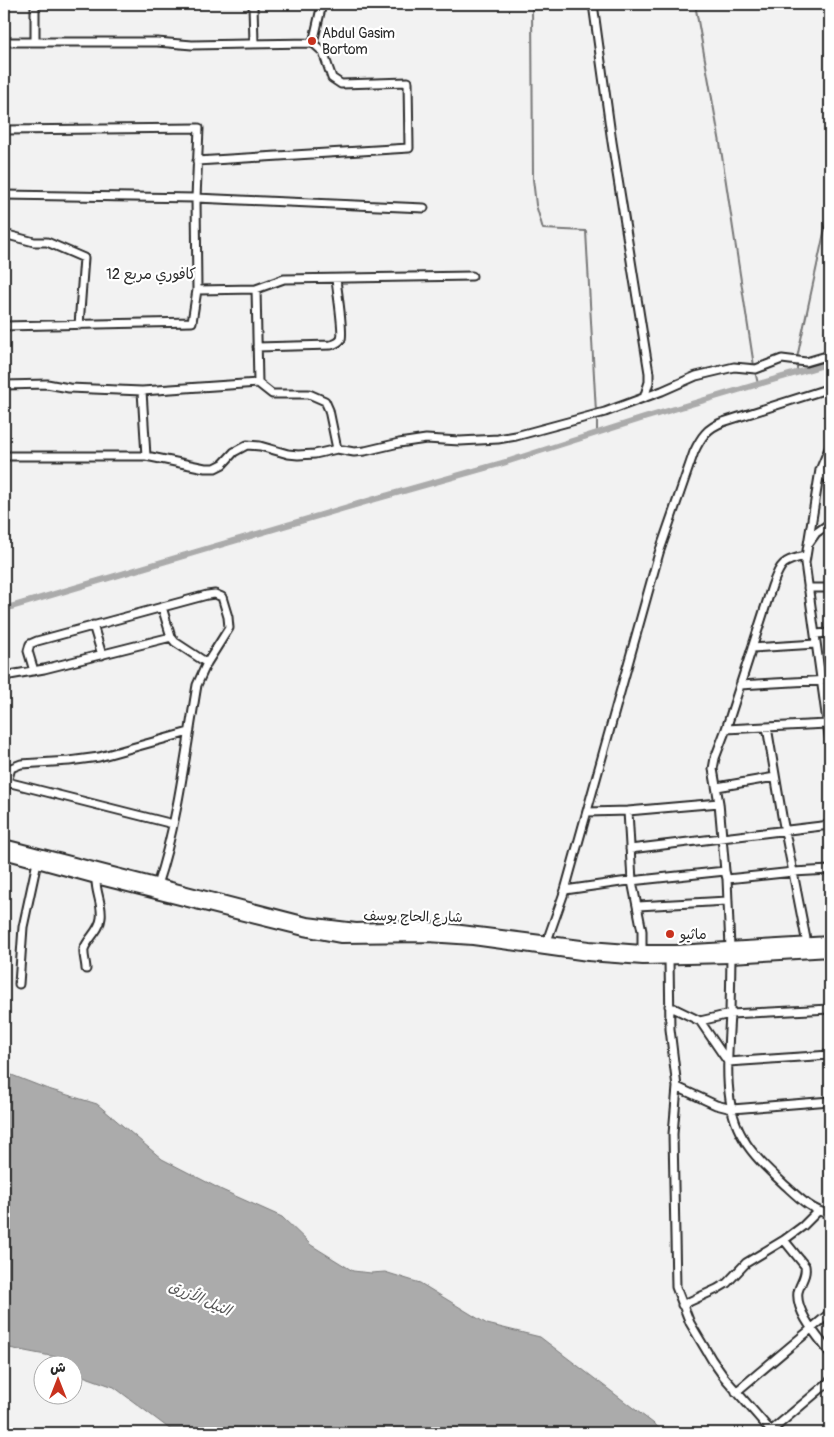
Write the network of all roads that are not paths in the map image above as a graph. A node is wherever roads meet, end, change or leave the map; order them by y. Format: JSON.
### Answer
{"nodes":[{"id":1,"x":35,"y":4,"type":"edge"},
{"id":2,"x":253,"y":4,"type":"edge"},
{"id":3,"x":322,"y":4,"type":"edge"},
{"id":4,"x":594,"y":4,"type":"edge"},
{"id":5,"x":4,"y":42,"type":"edge"},
{"id":6,"x":35,"y":42,"type":"junction"},
{"id":7,"x":313,"y":43,"type":"junction"},
{"id":8,"x":254,"y":44,"type":"junction"},
{"id":9,"x":4,"y":130,"type":"edge"},
{"id":10,"x":198,"y":160,"type":"junction"},
{"id":11,"x":4,"y":195,"type":"edge"},
{"id":12,"x":196,"y":198,"type":"junction"},
{"id":13,"x":424,"y":208,"type":"dead end"},
{"id":14,"x":4,"y":234,"type":"edge"},
{"id":15,"x":472,"y":276,"type":"dead end"},
{"id":16,"x":336,"y":279,"type":"junction"},
{"id":17,"x":256,"y":289,"type":"junction"},
{"id":18,"x":197,"y":290,"type":"junction"},
{"id":19,"x":79,"y":325,"type":"junction"},
{"id":20,"x":4,"y":326,"type":"edge"},
{"id":21,"x":257,"y":347,"type":"junction"},
{"id":22,"x":830,"y":355,"type":"edge"},
{"id":23,"x":258,"y":383,"type":"junction"},
{"id":24,"x":4,"y":386,"type":"edge"},
{"id":25,"x":830,"y":388,"type":"edge"},
{"id":26,"x":142,"y":391,"type":"junction"},
{"id":27,"x":644,"y":398,"type":"junction"},
{"id":28,"x":830,"y":446,"type":"edge"},
{"id":29,"x":337,"y":448,"type":"junction"},
{"id":30,"x":4,"y":456,"type":"edge"},
{"id":31,"x":146,"y":456,"type":"junction"},
{"id":32,"x":820,"y":470,"type":"junction"},
{"id":33,"x":830,"y":481,"type":"edge"},
{"id":34,"x":830,"y":523,"type":"edge"},
{"id":35,"x":805,"y":554,"type":"junction"},
{"id":36,"x":808,"y":588,"type":"junction"},
{"id":37,"x":830,"y":588,"type":"edge"},
{"id":38,"x":162,"y":607,"type":"junction"},
{"id":39,"x":93,"y":625,"type":"junction"},
{"id":40,"x":830,"y":633,"type":"edge"},
{"id":41,"x":815,"y":634,"type":"junction"},
{"id":42,"x":171,"y":637,"type":"junction"},
{"id":43,"x":816,"y":644,"type":"junction"},
{"id":44,"x":752,"y":648,"type":"junction"},
{"id":45,"x":102,"y":655,"type":"junction"},
{"id":46,"x":207,"y":663,"type":"junction"},
{"id":47,"x":34,"y":671,"type":"junction"},
{"id":48,"x":4,"y":676,"type":"edge"},
{"id":49,"x":830,"y":680,"type":"edge"},
{"id":50,"x":821,"y":682,"type":"junction"},
{"id":51,"x":740,"y":685,"type":"junction"},
{"id":52,"x":828,"y":724,"type":"junction"},
{"id":53,"x":767,"y":727,"type":"junction"},
{"id":54,"x":726,"y":729,"type":"junction"},
{"id":55,"x":189,"y":732,"type":"junction"},
{"id":56,"x":830,"y":743,"type":"edge"},
{"id":57,"x":7,"y":768,"type":"edge"},
{"id":58,"x":775,"y":777,"type":"junction"},
{"id":59,"x":7,"y":782,"type":"junction"},
{"id":60,"x":717,"y":787,"type":"junction"},
{"id":61,"x":4,"y":792,"type":"edge"},
{"id":62,"x":720,"y":803,"type":"junction"},
{"id":63,"x":628,"y":811,"type":"junction"},
{"id":64,"x":587,"y":812,"type":"junction"},
{"id":65,"x":172,"y":824,"type":"junction"},
{"id":66,"x":830,"y":826,"type":"edge"},
{"id":67,"x":785,"y":831,"type":"junction"},
{"id":68,"x":723,"y":837,"type":"junction"},
{"id":69,"x":4,"y":844,"type":"edge"},
{"id":70,"x":630,"y":849,"type":"junction"},
{"id":71,"x":4,"y":853,"type":"edge"},
{"id":72,"x":37,"y":862,"type":"junction"},
{"id":73,"x":830,"y":870,"type":"edge"},
{"id":74,"x":725,"y":871,"type":"junction"},
{"id":75,"x":793,"y":872,"type":"junction"},
{"id":76,"x":96,"y":878,"type":"junction"},
{"id":77,"x":727,"y":880,"type":"junction"},
{"id":78,"x":632,"y":881,"type":"junction"},
{"id":79,"x":157,"y":885,"type":"junction"},
{"id":80,"x":565,"y":890,"type":"junction"},
{"id":81,"x":727,"y":901,"type":"junction"},
{"id":82,"x":638,"y":906,"type":"junction"},
{"id":83,"x":547,"y":941,"type":"junction"},
{"id":84,"x":830,"y":942,"type":"edge"},
{"id":85,"x":807,"y":944,"type":"junction"},
{"id":86,"x":642,"y":951,"type":"junction"},
{"id":87,"x":830,"y":951,"type":"edge"},
{"id":88,"x":730,"y":953,"type":"junction"},
{"id":89,"x":669,"y":959,"type":"junction"},
{"id":90,"x":86,"y":969,"type":"dead end"},
{"id":91,"x":19,"y":984,"type":"dead end"},
{"id":92,"x":669,"y":1006,"type":"junction"},
{"id":93,"x":830,"y":1009,"type":"edge"},
{"id":94,"x":730,"y":1014,"type":"junction"},
{"id":95,"x":700,"y":1021,"type":"junction"},
{"id":96,"x":830,"y":1055,"type":"edge"},
{"id":97,"x":728,"y":1062,"type":"junction"},
{"id":98,"x":677,"y":1087,"type":"junction"},
{"id":99,"x":830,"y":1101,"type":"edge"},
{"id":100,"x":732,"y":1109,"type":"junction"},
{"id":101,"x":818,"y":1211,"type":"junction"},
{"id":102,"x":830,"y":1214,"type":"edge"},
{"id":103,"x":784,"y":1240,"type":"junction"},
{"id":104,"x":682,"y":1305,"type":"junction"},
{"id":105,"x":830,"y":1312,"type":"edge"},
{"id":106,"x":812,"y":1327,"type":"junction"},
{"id":107,"x":830,"y":1354,"type":"edge"},
{"id":108,"x":830,"y":1381,"type":"edge"},
{"id":109,"x":736,"y":1392,"type":"junction"},
{"id":110,"x":771,"y":1432,"type":"edge"}],
"edges":[{"from":1,"to":6,"type":"street"},
{"from":2,"to":8,"type":"street"},
{"from":3,"to":7,"type":"street"},
{"from":4,"to":27,"type":"street"},
{"from":5,"to":6,"type":"street"},
{"from":6,"to":8,"type":"street"},
{"from":7,"to":8,"type":"street"},
{"from":7,"to":10,"type":"street"},
{"from":9,"to":10,"type":"street"},
{"from":10,"to":12,"type":"street"},
{"from":11,"to":12,"type":"street"},
{"from":12,"to":13,"type":"street"},
{"from":12,"to":18,"type":"street"},
{"from":14,"to":19,"type":"street"},
{"from":15,"to":16,"type":"street"},
{"from":16,"to":17,"type":"street"},
{"from":16,"to":21,"type":"street"},
{"from":17,"to":18,"type":"street"},
{"from":17,"to":21,"type":"street"},
{"from":18,"to":19,"type":"street"},
{"from":19,"to":20,"type":"street"},
{"from":21,"to":23,"type":"street"},
{"from":22,"to":27,"type":"street"},
{"from":23,"to":26,"type":"street"},
{"from":23,"to":29,"type":"street"},
{"from":24,"to":26,"type":"street"},
{"from":25,"to":64,"type":"street"},
{"from":26,"to":31,"type":"street"},
{"from":27,"to":29,"type":"street"},
{"from":28,"to":32,"type":"street"},
{"from":29,"to":31,"type":"street"},
{"from":30,"to":31,"type":"street"},
{"from":32,"to":33,"type":"street"},
{"from":32,"to":35,"type":"street"},
{"from":34,"to":35,"type":"street"},
{"from":35,"to":36,"type":"street"},
{"from":35,"to":44,"type":"street"},
{"from":36,"to":37,"type":"street"},
{"from":36,"to":41,"type":"street"},
{"from":38,"to":39,"type":"street"},
{"from":38,"to":42,"type":"street"},
{"from":38,"to":46,"type":"street"},
{"from":39,"to":45,"type":"street"},
{"from":39,"to":47,"type":"street"},
{"from":40,"to":41,"type":"street"},
{"from":41,"to":43,"type":"street"},
{"from":42,"to":45,"type":"street"},
{"from":42,"to":46,"type":"street"},
{"from":43,"to":44,"type":"street"},
{"from":43,"to":50,"type":"street"},
{"from":44,"to":51,"type":"street"},
{"from":45,"to":47,"type":"street"},
{"from":46,"to":55,"type":"street"},
{"from":47,"to":48,"type":"street"},
{"from":49,"to":50,"type":"street"},
{"from":50,"to":51,"type":"street"},
{"from":50,"to":52,"type":"street"},
{"from":51,"to":54,"type":"street"},
{"from":52,"to":53,"type":"street"},
{"from":52,"to":56,"type":"street"},
{"from":53,"to":54,"type":"street"},
{"from":53,"to":58,"type":"street"},
{"from":54,"to":60,"type":"street"},
{"from":55,"to":57,"type":"street"},
{"from":55,"to":65,"type":"street"},
{"from":57,"to":59,"type":"street"},
{"from":58,"to":60,"type":"street"},
{"from":58,"to":67,"type":"street"},
{"from":59,"to":61,"type":"street"},
{"from":59,"to":65,"type":"street"},
{"from":60,"to":62,"type":"street"},
{"from":62,"to":63,"type":"street"},
{"from":62,"to":68,"type":"street"},
{"from":63,"to":64,"type":"street"},
{"from":63,"to":70,"type":"street"},
{"from":64,"to":80,"type":"street"},
{"from":65,"to":79,"type":"street"},
{"from":66,"to":67,"type":"street"},
{"from":67,"to":68,"type":"street"},
{"from":67,"to":75,"type":"street"},
{"from":68,"to":70,"type":"street"},
{"from":68,"to":74,"type":"street"},
{"from":69,"to":79,"type":"main road","name":"شارع الحاج يوسف"},
{"from":70,"to":78,"type":"street"},
{"from":71,"to":72,"type":"main road","name":"شارع الحاج يوسف"},
{"from":72,"to":76,"type":"main road","name":"شارع الحاج يوسف"},
{"from":72,"to":91,"type":"street"},
{"from":73,"to":75,"type":"street"},
{"from":74,"to":77,"type":"street"},
{"from":74,"to":78,"type":"street"},
{"from":75,"to":77,"type":"street"},
{"from":75,"to":85,"type":"street"},
{"from":76,"to":89,"type":"main road","name":"شارع الحاج يوسف"},
{"from":76,"to":90,"type":"street"},
{"from":77,"to":81,"type":"street"},
{"from":78,"to":80,"type":"street"},
{"from":78,"to":82,"type":"street"},
{"from":79,"to":83,"type":"main road","name":"شارع الحاج يوسف"},
{"from":80,"to":83,"type":"street"},
{"from":81,"to":82,"type":"street"},
{"from":81,"to":88,"type":"street"},
{"from":82,"to":86,"type":"street"},
{"from":83,"to":86,"type":"main road","name":"شارع الحاج يوسف"},
{"from":84,"to":85,"type":"main road","name":"شارع الحاج يوسف"},
{"from":85,"to":88,"type":"main road","name":"شارع الحاج يوسف"},
{"from":86,"to":88,"type":"main road","name":"شارع الحاج يوسف"},
{"from":87,"to":88,"type":"main road","name":"شارع الحاج يوسف"},
{"from":88,"to":89,"type":"main road","name":"شارع الحاج يوسف"},
{"from":88,"to":94,"type":"street"},
{"from":89,"to":92,"type":"street"},
{"from":92,"to":95,"type":"street"},
{"from":92,"to":98,"type":"street"},
{"from":93,"to":94,"type":"street"},
{"from":94,"to":95,"type":"street"},
{"from":94,"to":97,"type":"street"},
{"from":95,"to":97,"type":"street"},
{"from":96,"to":97,"type":"street"},
{"from":97,"to":100,"type":"street"},
{"from":98,"to":100,"type":"street"},
{"from":98,"to":104,"type":"street"},
{"from":99,"to":100,"type":"street"},
{"from":100,"to":101,"type":"street"},
{"from":101,"to":102,"type":"street"},
{"from":101,"to":103,"type":"street"},
{"from":103,"to":104,"type":"street"},
{"from":103,"to":106,"type":"street"},
{"from":104,"to":109,"type":"street"},
{"from":105,"to":106,"type":"street"},
{"from":106,"to":107,"type":"street"},
{"from":106,"to":109,"type":"street"},
{"from":108,"to":110,"type":"street"},
{"from":109,"to":110,"type":"street"}]}
